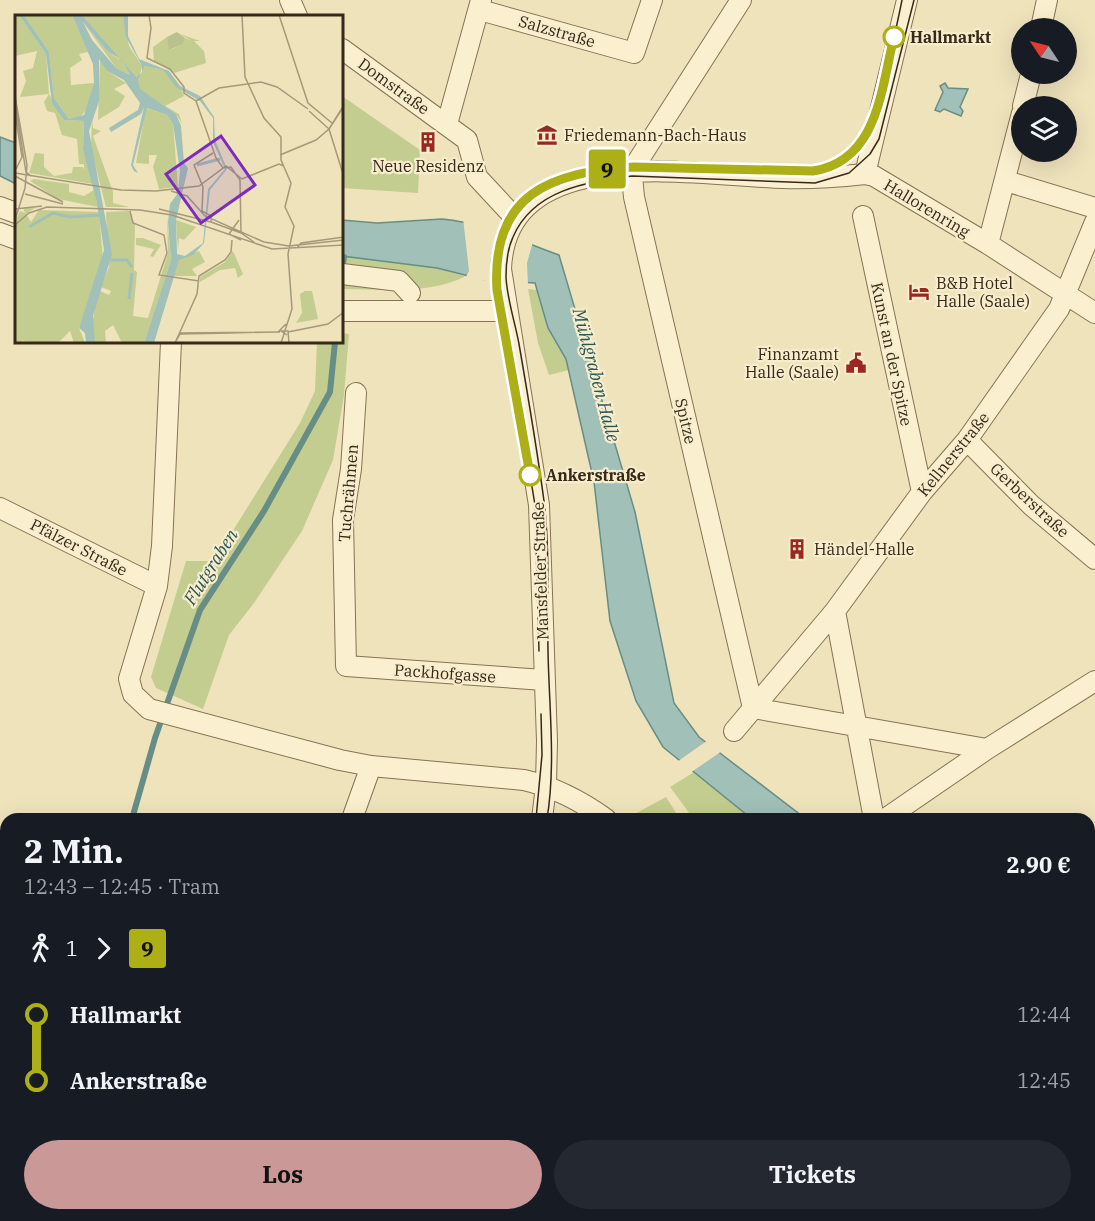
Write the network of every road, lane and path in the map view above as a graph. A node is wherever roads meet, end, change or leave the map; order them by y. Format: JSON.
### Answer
{"nodes":[{"id":1,"x":290,"y":0,"type":"edge"},
{"id":2,"x":652,"y":0,"type":"edge"},
{"id":3,"x":741,"y":0,"type":"edge"},
{"id":4,"x":908,"y":0,"type":"edge"},
{"id":5,"x":1047,"y":0,"type":"edge"},
{"id":6,"x":481,"y":5,"type":"edge"},
{"id":7,"x":297,"y":15,"type":"edge"},
{"id":8,"x":1043,"y":18,"type":"edge"},
{"id":9,"x":344,"y":50,"type":"edge"},
{"id":10,"x":447,"y":124,"type":"junction"},
{"id":11,"x":1011,"y":160,"type":"edge"},
{"id":12,"x":633,"y":171,"type":"junction"},
{"id":13,"x":865,"y":174,"type":"junction"},
{"id":14,"x":1006,"y":181,"type":"junction"},
{"id":15,"x":0,"y":207,"type":"edge"},
{"id":16,"x":1095,"y":208,"type":"edge"},
{"id":17,"x":15,"y":213,"type":"edge"},
{"id":18,"x":863,"y":216,"type":"dead end"},
{"id":19,"x":1095,"y":222,"type":"edge"},
{"id":20,"x":512,"y":226,"type":"junction"},
{"id":21,"x":0,"y":233,"type":"edge"},
{"id":22,"x":15,"y":239,"type":"edge"},
{"id":23,"x":988,"y":244,"type":"junction"},
{"id":24,"x":344,"y":274,"type":"edge"},
{"id":25,"x":410,"y":293,"type":"dead end"},
{"id":26,"x":1065,"y":294,"type":"junction"},
{"id":27,"x":349,"y":311,"type":"edge"},
{"id":28,"x":506,"y":311,"type":"junction"},
{"id":29,"x":1095,"y":313,"type":"edge"},
{"id":30,"x":171,"y":344,"type":"edge"},
{"id":31,"x":356,"y":393,"type":"dead end"},
{"id":32,"x":967,"y":440,"type":"junction"},
{"id":33,"x":922,"y":492,"type":"junction"},
{"id":34,"x":0,"y":508,"type":"edge"},
{"id":35,"x":1095,"y":559,"type":"edge"},
{"id":36,"x":157,"y":586,"type":"junction"},
{"id":37,"x":835,"y":611,"type":"junction"},
{"id":38,"x":346,"y":666,"type":"joint"},
{"id":39,"x":544,"y":680,"type":"junction"},
{"id":40,"x":1095,"y":681,"type":"edge"},
{"id":41,"x":753,"y":708,"type":"junction"},
{"id":42,"x":857,"y":726,"type":"junction"},
{"id":43,"x":734,"y":731,"type":"dead end"},
{"id":44,"x":987,"y":749,"type":"junction"},
{"id":45,"x":371,"y":766,"type":"junction"},
{"id":46,"x":546,"y":786,"type":"junction"},
{"id":47,"x":354,"y":813,"type":"edge"},
{"id":48,"x":543,"y":813,"type":"edge"},
{"id":49,"x":597,"y":813,"type":"edge"},
{"id":50,"x":873,"y":813,"type":"edge"},
{"id":51,"x":894,"y":813,"type":"edge"}],
"edges":[{"from":1,"to":7,"type":"street"},
{"from":2,"to":6,"type":"street","name":"Salzstraße"},
{"from":3,"to":12,"type":"street"},
{"from":4,"to":13,"type":"street"},
{"from":5,"to":8,"type":"street"},
{"from":6,"to":10,"type":"street"},
{"from":9,"to":10,"type":"street","name":"Domstraße"},
{"from":10,"to":20,"type":"street","name":"Domstraße"},
{"from":11,"to":14,"type":"street"},
{"from":12,"to":13,"type":"street","name":"Hallorenring"},
{"from":12,"to":20,"type":"street","name":"Hallorenring"},
{"from":12,"to":41,"type":"street","name":"Spitze"},
{"from":13,"to":23,"type":"street","name":"Hallorenring"},
{"from":14,"to":16,"type":"street"},
{"from":14,"to":23,"type":"street"},
{"from":15,"to":17,"type":"street"},
{"from":18,"to":33,"type":"street","name":"Kunst an der Spitze"},
{"from":19,"to":26,"type":"street","name":"Kellnerstraße"},
{"from":20,"to":28,"type":"street","name":"Mansfelder Straße"},
{"from":21,"to":22,"type":"street"},
{"from":23,"to":26,"type":"street","name":"Hallorenring"},
{"from":24,"to":25,"type":"street"},
{"from":26,"to":29,"type":"street","name":"Hallorenring"},
{"from":26,"to":32,"type":"street","name":"Kellnerstraße"},
{"from":27,"to":28,"type":"street"},
{"from":28,"to":39,"type":"street","name":"Mansfelder Straße"},
{"from":30,"to":36,"type":"street"},
{"from":31,"to":38,"type":"street","name":"Tuchrähmen"},
{"from":32,"to":33,"type":"street","name":"Kellnerstraße"},
{"from":32,"to":35,"type":"street","name":"Gerberstraße"},
{"from":33,"to":37,"type":"street","name":"Kellnerstraße"},
{"from":34,"to":36,"type":"street","name":"Pfälzer Straße"},
{"from":36,"to":45,"type":"street"},
{"from":37,"to":41,"type":"street","name":"Kellnerstraße"},
{"from":37,"to":42,"type":"street"},
{"from":38,"to":39,"type":"street","name":"Packhofgasse"},
{"from":39,"to":46,"type":"street","name":"Mansfelder Straße"},
{"from":40,"to":44,"type":"street"},
{"from":41,"to":42,"type":"street"},
{"from":41,"to":43,"type":"street","name":"Kellnerstraße"},
{"from":42,"to":44,"type":"street"},
{"from":42,"to":50,"type":"street"},
{"from":44,"to":51,"type":"street"},
{"from":45,"to":46,"type":"street"},
{"from":45,"to":47,"type":"street"},
{"from":46,"to":48,"type":"street","name":"Mansfelder Straße"},
{"from":46,"to":49,"type":"street"}]}
